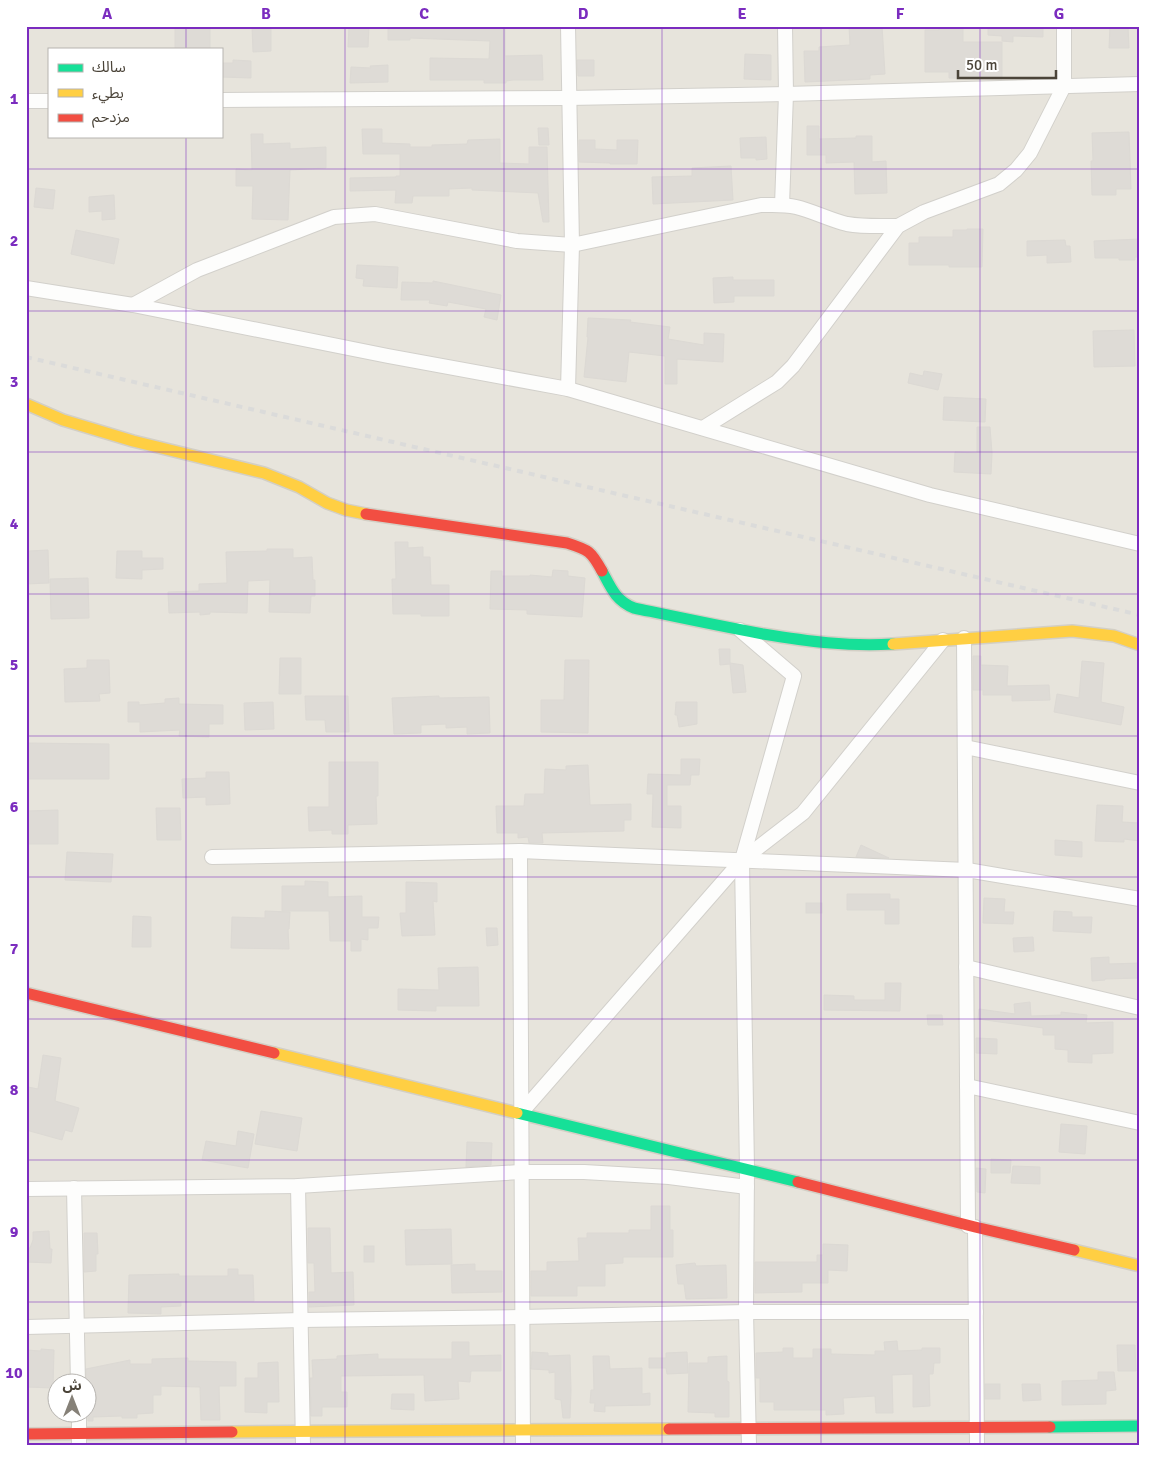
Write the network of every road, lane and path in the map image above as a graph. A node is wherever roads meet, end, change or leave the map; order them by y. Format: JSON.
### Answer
{"nodes":[{"id":1,"x":568,"y":26,"type":"edge"},
{"id":2,"x":785,"y":26,"type":"edge"},
{"id":3,"x":1064,"y":26,"type":"edge"},
{"id":4,"x":1140,"y":84,"type":"edge"},
{"id":5,"x":1064,"y":86,"type":"junction"},
{"id":6,"x":786,"y":94,"type":"junction"},
{"id":7,"x":569,"y":98,"type":"junction"},
{"id":8,"x":222,"y":100,"type":"edge"},
{"id":9,"x":26,"y":101,"type":"edge"},
{"id":10,"x":48,"y":101,"type":"edge"},
{"id":11,"x":782,"y":205,"type":"junction"},
{"id":12,"x":898,"y":226,"type":"junction"},
{"id":13,"x":572,"y":245,"type":"junction"},
{"id":14,"x":26,"y":288,"type":"edge"},
{"id":15,"x":133,"y":305,"type":"junction"},
{"id":16,"x":568,"y":389,"type":"junction"},
{"id":17,"x":26,"y":404,"type":"edge"},
{"id":18,"x":703,"y":428,"type":"junction"},
{"id":19,"x":1140,"y":544,"type":"edge"},
{"id":20,"x":738,"y":629,"type":"junction"},
{"id":21,"x":964,"y":638,"type":"junction"},
{"id":22,"x":943,"y":640,"type":"junction"},
{"id":23,"x":1140,"y":645,"type":"edge"},
{"id":24,"x":965,"y":747,"type":"junction"},
{"id":25,"x":1140,"y":783,"type":"edge"},
{"id":26,"x":520,"y":851,"type":"junction"},
{"id":27,"x":212,"y":857,"type":"dead end"},
{"id":28,"x":742,"y":860,"type":"junction"},
{"id":29,"x":967,"y":870,"type":"junction"},
{"id":30,"x":1140,"y":899,"type":"edge"},
{"id":31,"x":966,"y":967,"type":"junction"},
{"id":32,"x":26,"y":993,"type":"edge"},
{"id":33,"x":1140,"y":1008,"type":"edge"},
{"id":34,"x":967,"y":1086,"type":"junction"},
{"id":35,"x":520,"y":1114,"type":"junction"},
{"id":36,"x":1140,"y":1123,"type":"edge"},
{"id":37,"x":747,"y":1169,"type":"junction"},
{"id":38,"x":520,"y":1172,"type":"junction"},
{"id":39,"x":298,"y":1186,"type":"junction"},
{"id":40,"x":747,"y":1187,"type":"junction"},
{"id":41,"x":74,"y":1188,"type":"junction"},
{"id":42,"x":26,"y":1189,"type":"edge"},
{"id":43,"x":972,"y":1226,"type":"junction"},
{"id":44,"x":1140,"y":1266,"type":"edge"},
{"id":45,"x":746,"y":1312,"type":"junction"},
{"id":46,"x":976,"y":1312,"type":"junction"},
{"id":47,"x":522,"y":1317,"type":"junction"},
{"id":48,"x":301,"y":1320,"type":"junction"},
{"id":49,"x":77,"y":1326,"type":"junction"},
{"id":50,"x":26,"y":1327,"type":"edge"},
{"id":51,"x":78,"y":1374,"type":"edge"},
{"id":52,"x":78,"y":1424,"type":"edge"},
{"id":53,"x":1140,"y":1426,"type":"edge"},
{"id":54,"x":749,"y":1428,"type":"junction"},
{"id":55,"x":977,"y":1428,"type":"junction"},
{"id":56,"x":522,"y":1430,"type":"junction"},
{"id":57,"x":26,"y":1434,"type":"edge"},
{"id":58,"x":303,"y":1438,"type":"edge"},
{"id":59,"x":79,"y":1439,"type":"edge"},
{"id":60,"x":523,"y":1445,"type":"edge"},
{"id":61,"x":749,"y":1445,"type":"edge"},
{"id":62,"x":977,"y":1445,"type":"edge"}],
"edges":[{"from":1,"to":7,"type":"street"},
{"from":2,"to":6,"type":"street"},
{"from":3,"to":5,"type":"street"},
{"from":4,"to":5,"type":"street"},
{"from":5,"to":6,"type":"street"},
{"from":5,"to":12,"type":"street"},
{"from":6,"to":7,"type":"street"},
{"from":6,"to":11,"type":"street"},
{"from":7,"to":8,"type":"street"},
{"from":7,"to":13,"type":"street"},
{"from":9,"to":10,"type":"street"},
{"from":11,"to":12,"type":"street"},
{"from":11,"to":13,"type":"street"},
{"from":12,"to":18,"type":"street"},
{"from":13,"to":15,"type":"street"},
{"from":13,"to":16,"type":"street"},
{"from":14,"to":15,"type":"street"},
{"from":15,"to":16,"type":"street"},
{"from":16,"to":18,"type":"street"},
{"from":17,"to":20,"type":"street"},
{"from":18,"to":19,"type":"street"},
{"from":20,"to":22,"type":"street"},
{"from":20,"to":28,"type":"street"},
{"from":21,"to":22,"type":"street"},
{"from":21,"to":23,"type":"street"},
{"from":21,"to":24,"type":"street"},
{"from":22,"to":28,"type":"street"},
{"from":24,"to":25,"type":"street"},
{"from":24,"to":29,"type":"street"},
{"from":26,"to":27,"type":"street"},
{"from":26,"to":28,"type":"street"},
{"from":26,"to":35,"type":"street"},
{"from":28,"to":29,"type":"street"},
{"from":28,"to":35,"type":"street"},
{"from":28,"to":37,"type":"street"},
{"from":29,"to":30,"type":"street"},
{"from":29,"to":31,"type":"street"},
{"from":31,"to":33,"type":"street"},
{"from":31,"to":34,"type":"street"},
{"from":32,"to":35,"type":"street"},
{"from":34,"to":36,"type":"street"},
{"from":34,"to":43,"type":"street"},
{"from":35,"to":37,"type":"street"},
{"from":35,"to":38,"type":"street"},
{"from":37,"to":40,"type":"street"},
{"from":37,"to":43,"type":"street"},
{"from":38,"to":39,"type":"street"},
{"from":38,"to":40,"type":"street"},
{"from":38,"to":47,"type":"street"},
{"from":39,"to":41,"type":"street"},
{"from":39,"to":48,"type":"street"},
{"from":40,"to":45,"type":"street"},
{"from":41,"to":42,"type":"street"},
{"from":41,"to":49,"type":"street"},
{"from":43,"to":44,"type":"street"},
{"from":43,"to":46,"type":"street"},
{"from":45,"to":46,"type":"street"},
{"from":45,"to":47,"type":"street"},
{"from":45,"to":54,"type":"street"},
{"from":46,"to":55,"type":"street"},
{"from":47,"to":48,"type":"street"},
{"from":47,"to":56,"type":"street"},
{"from":48,"to":49,"type":"street"},
{"from":48,"to":58,"type":"street"},
{"from":49,"to":50,"type":"street"},
{"from":49,"to":51,"type":"street"},
{"from":52,"to":59,"type":"street"},
{"from":53,"to":55,"type":"street"},
{"from":54,"to":55,"type":"street"},
{"from":54,"to":56,"type":"street"},
{"from":54,"to":61,"type":"street"},
{"from":55,"to":62,"type":"street"},
{"from":56,"to":58,"type":"street"},
{"from":56,"to":60,"type":"street"},
{"from":57,"to":59,"type":"street"},
{"from":58,"to":59,"type":"street"}]}
